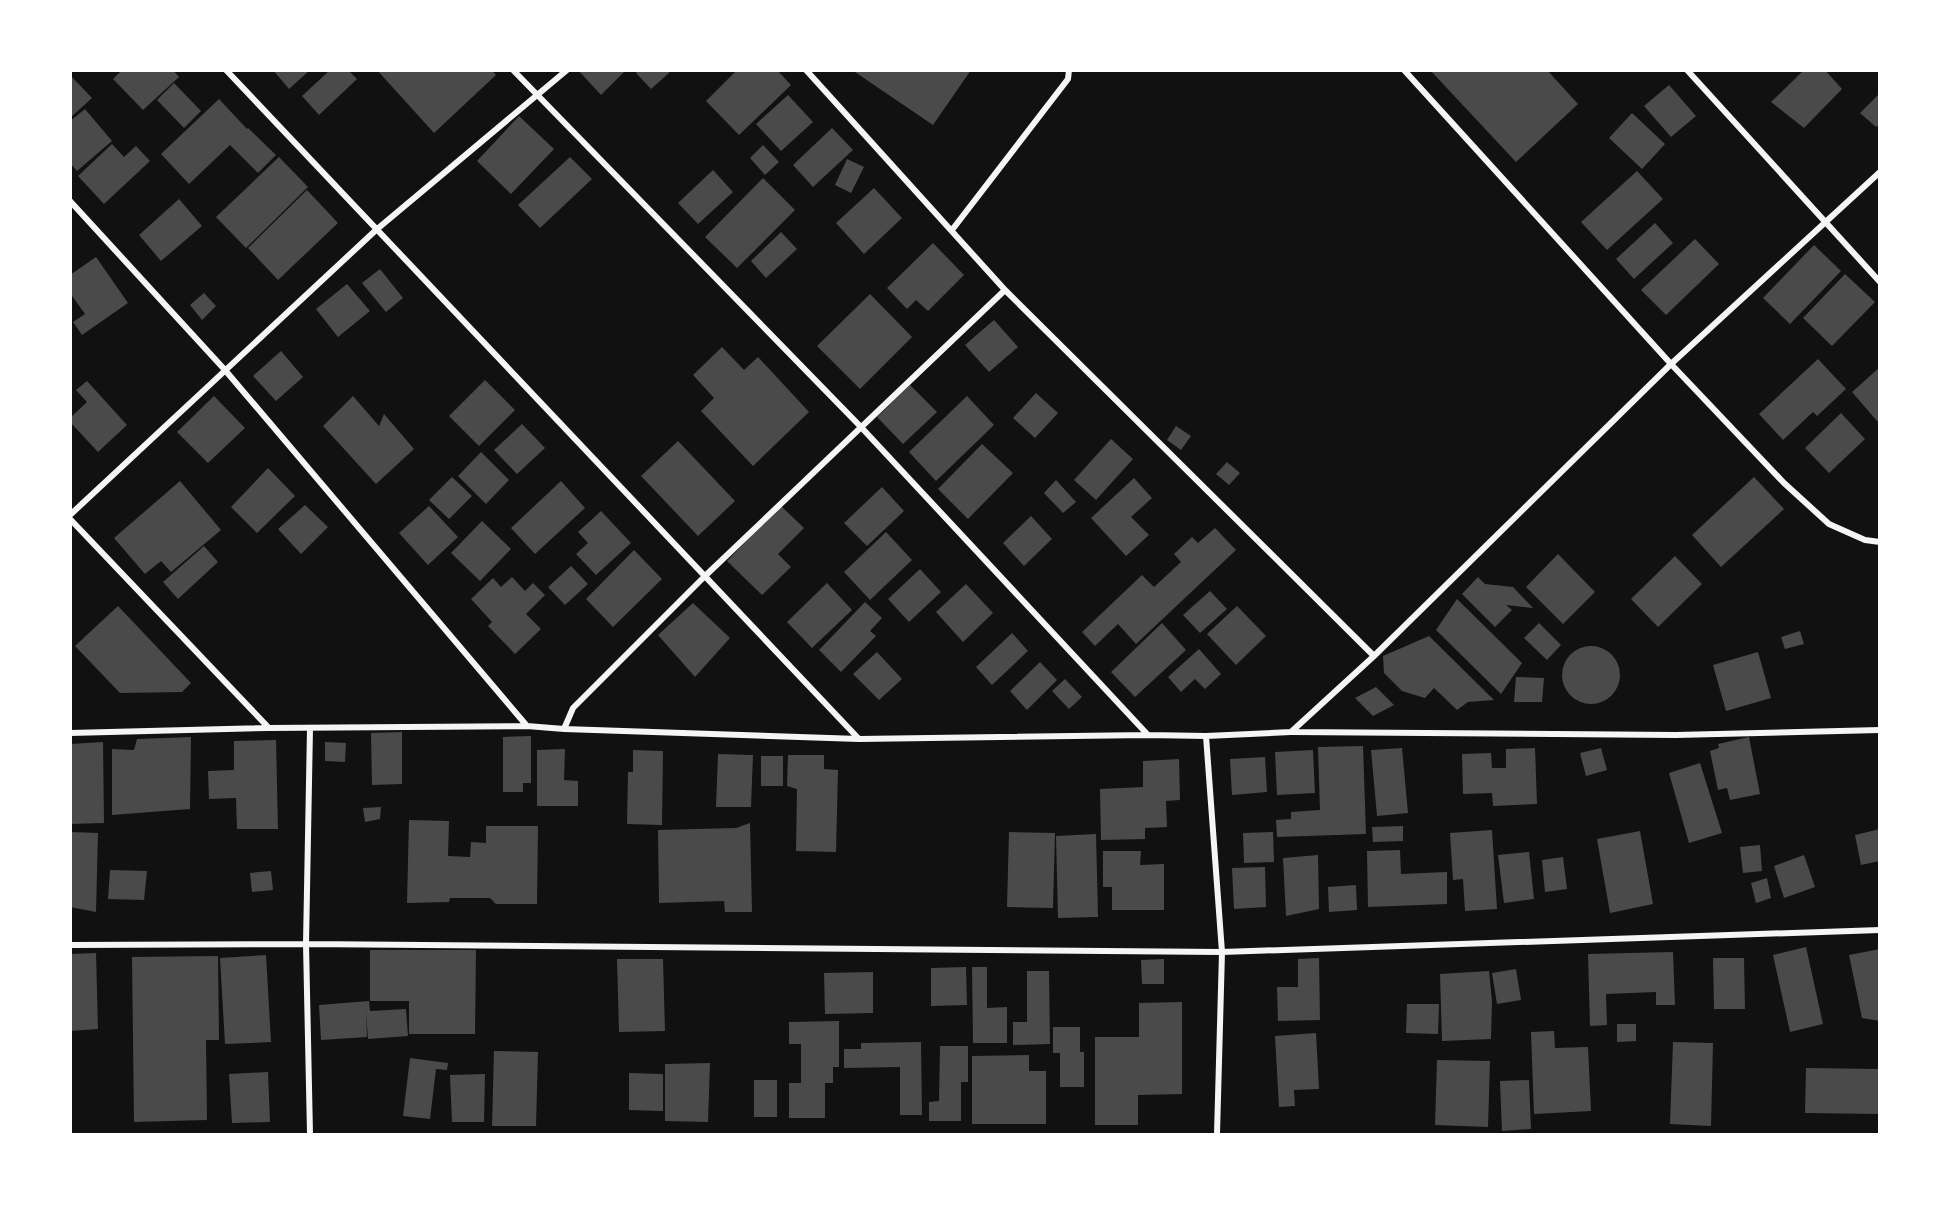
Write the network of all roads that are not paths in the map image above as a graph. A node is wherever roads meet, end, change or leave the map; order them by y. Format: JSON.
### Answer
{"nodes":[{"id":1,"x":226,"y":70,"type":"edge"},
{"id":2,"x":513,"y":70,"type":"edge"},
{"id":3,"x":567,"y":70,"type":"edge"},
{"id":4,"x":806,"y":70,"type":"edge"},
{"id":5,"x":1069,"y":70,"type":"edge"},
{"id":6,"x":1404,"y":70,"type":"edge"},
{"id":7,"x":1687,"y":70,"type":"edge"},
{"id":8,"x":537,"y":97,"type":"junction"},
{"id":9,"x":1880,"y":172,"type":"edge"},
{"id":10,"x":70,"y":201,"type":"edge"},
{"id":11,"x":1826,"y":222,"type":"junction"},
{"id":12,"x":376,"y":230,"type":"junction"},
{"id":13,"x":952,"y":230,"type":"junction"},
{"id":14,"x":1880,"y":282,"type":"edge"},
{"id":15,"x":1005,"y":290,"type":"junction"},
{"id":16,"x":1671,"y":364,"type":"junction"},
{"id":17,"x":225,"y":370,"type":"junction"},
{"id":18,"x":860,"y":426,"type":"junction"},
{"id":19,"x":70,"y":517,"type":"edge"},
{"id":20,"x":1880,"y":542,"type":"edge"},
{"id":21,"x":704,"y":577,"type":"junction"},
{"id":22,"x":1374,"y":656,"type":"junction"},
{"id":23,"x":528,"y":726,"type":"junction"},
{"id":24,"x":268,"y":728,"type":"junction"},
{"id":25,"x":310,"y":728,"type":"junction"},
{"id":26,"x":564,"y":729,"type":"junction"},
{"id":27,"x":1880,"y":730,"type":"edge"},
{"id":28,"x":1292,"y":732,"type":"junction"},
{"id":29,"x":70,"y":733,"type":"edge"},
{"id":30,"x":1148,"y":735,"type":"junction"},
{"id":31,"x":1206,"y":736,"type":"junction"},
{"id":32,"x":859,"y":739,"type":"junction"},
{"id":33,"x":1880,"y":930,"type":"edge"},
{"id":34,"x":306,"y":944,"type":"junction"},
{"id":35,"x":70,"y":945,"type":"edge"},
{"id":36,"x":1222,"y":952,"type":"junction"},
{"id":37,"x":310,"y":1134,"type":"edge"},
{"id":38,"x":1217,"y":1134,"type":"edge"}],
"edges":[{"from":1,"to":12,"type":"street"},
{"from":2,"to":8,"type":"street"},
{"from":3,"to":8,"type":"street"},
{"from":4,"to":13,"type":"street"},
{"from":5,"to":13,"type":"street"},
{"from":6,"to":16,"type":"street"},
{"from":7,"to":11,"type":"street"},
{"from":8,"to":12,"type":"street"},
{"from":8,"to":18,"type":"street"},
{"from":9,"to":11,"type":"street"},
{"from":10,"to":17,"type":"street"},
{"from":11,"to":14,"type":"street"},
{"from":11,"to":16,"type":"street"},
{"from":12,"to":17,"type":"street"},
{"from":12,"to":21,"type":"street"},
{"from":13,"to":15,"type":"street"},
{"from":15,"to":18,"type":"street"},
{"from":15,"to":22,"type":"street"},
{"from":16,"to":20,"type":"street"},
{"from":16,"to":22,"type":"street"},
{"from":17,"to":19,"type":"street"},
{"from":17,"to":23,"type":"street"},
{"from":18,"to":21,"type":"street"},
{"from":18,"to":30,"type":"street"},
{"from":19,"to":24,"type":"street"},
{"from":21,"to":26,"type":"street"},
{"from":21,"to":32,"type":"street"},
{"from":22,"to":28,"type":"street"},
{"from":23,"to":25,"type":"street"},
{"from":23,"to":26,"type":"street"},
{"from":24,"to":25,"type":"street"},
{"from":24,"to":29,"type":"street"},
{"from":25,"to":34,"type":"street"},
{"from":26,"to":32,"type":"street"},
{"from":27,"to":28,"type":"street"},
{"from":28,"to":31,"type":"street"},
{"from":30,"to":31,"type":"street"},
{"from":30,"to":32,"type":"street"},
{"from":31,"to":36,"type":"street"},
{"from":33,"to":36,"type":"street"},
{"from":34,"to":35,"type":"street"},
{"from":34,"to":36,"type":"street"},
{"from":34,"to":37,"type":"street"},
{"from":36,"to":38,"type":"street"}]}
